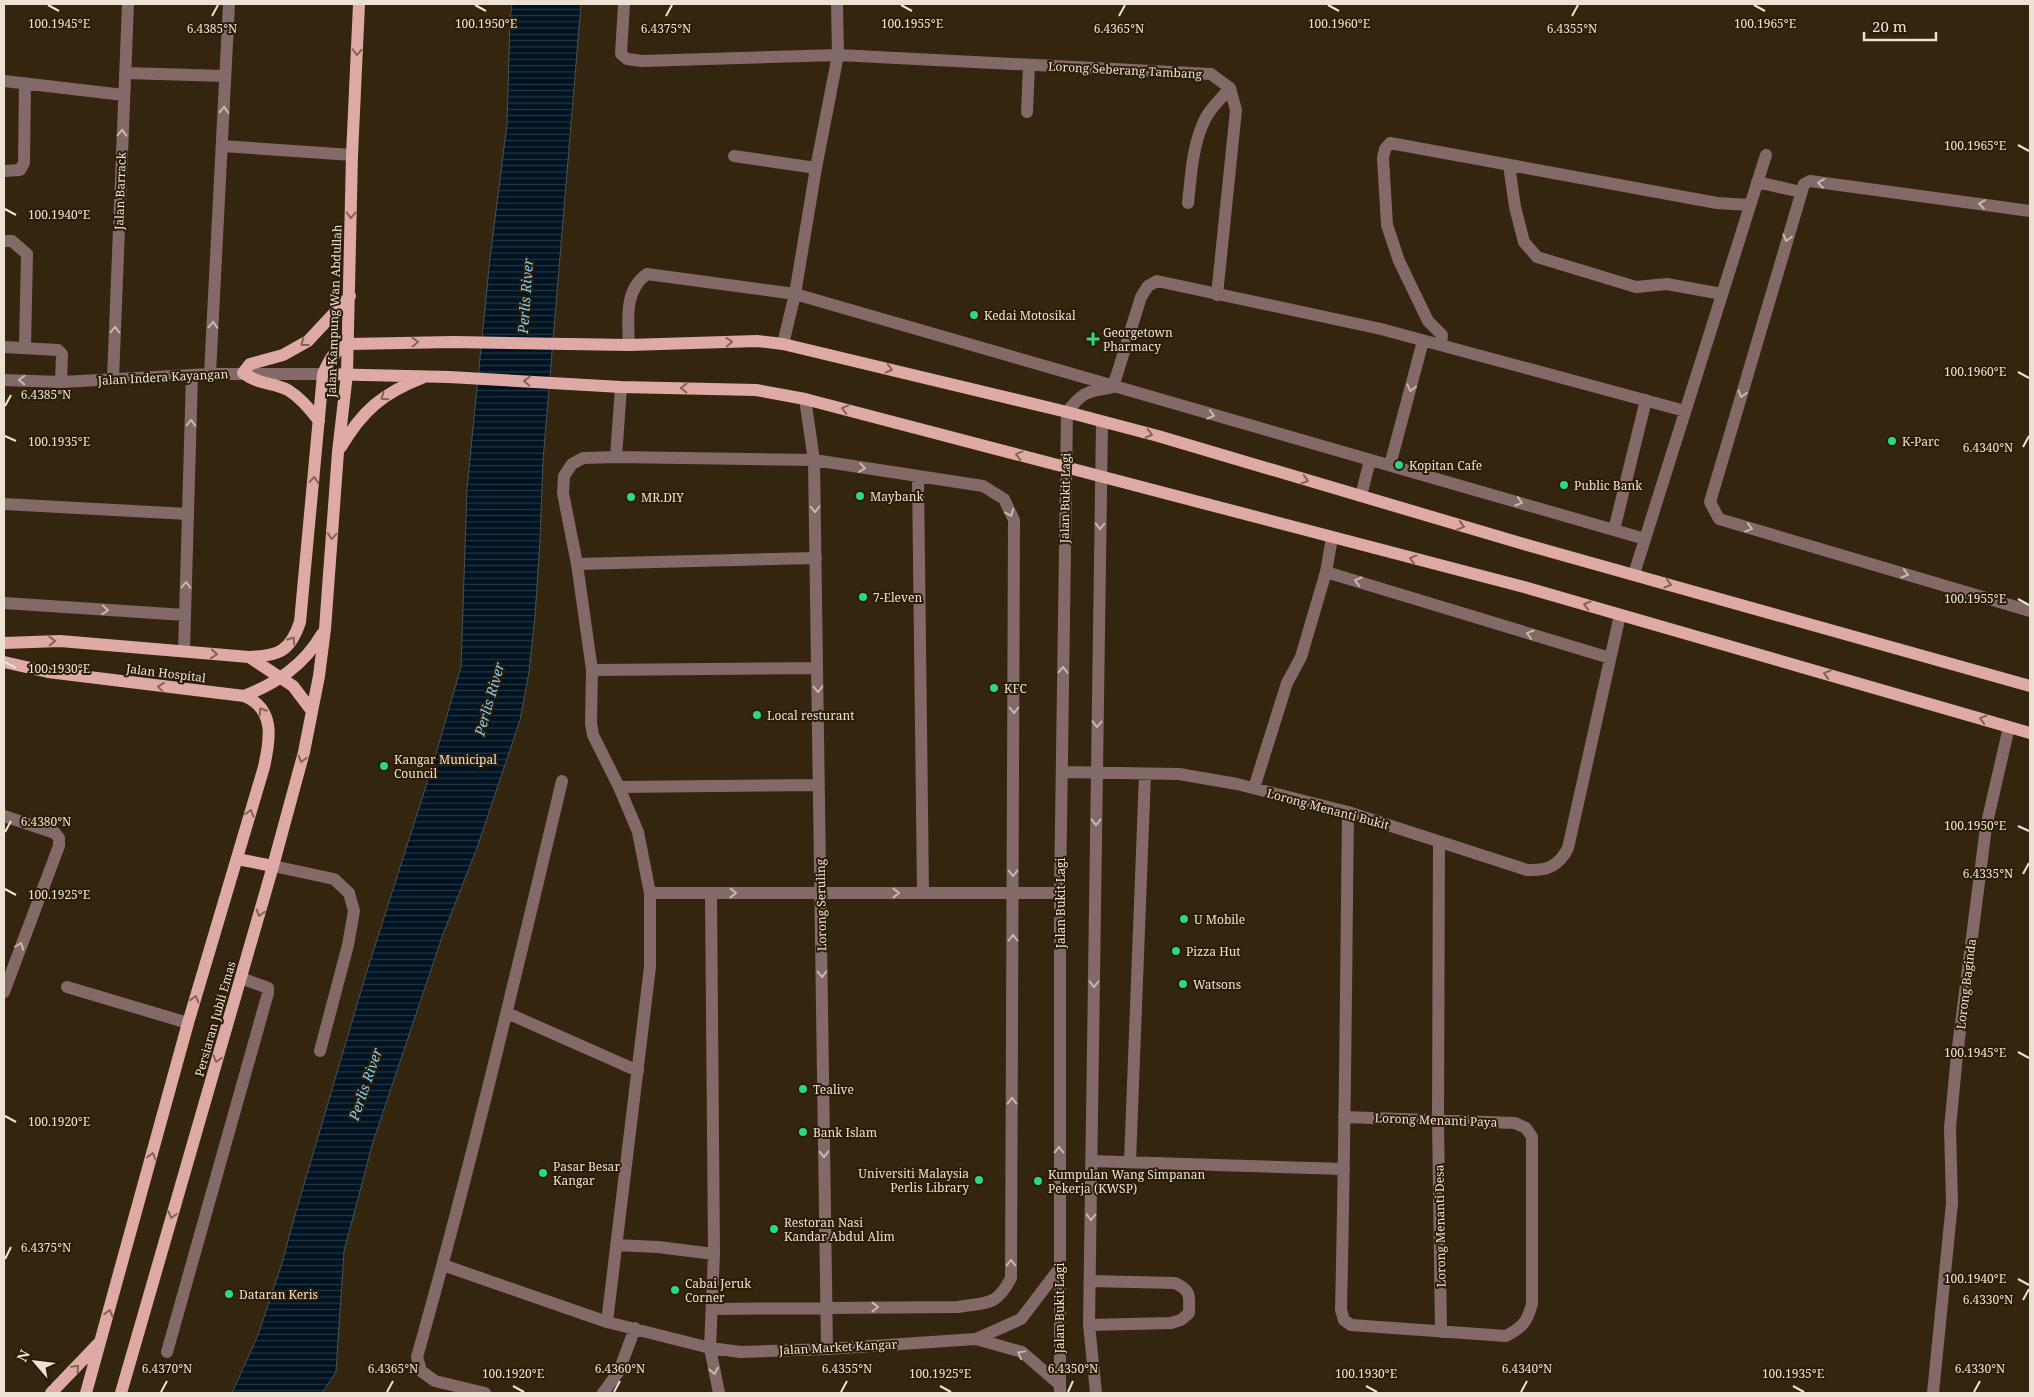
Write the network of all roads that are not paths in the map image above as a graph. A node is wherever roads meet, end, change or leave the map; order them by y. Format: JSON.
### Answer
{"nodes":[{"id":1,"x":126,"y":4,"type":"edge"},
{"id":2,"x":229,"y":4,"type":"edge"},
{"id":3,"x":359,"y":4,"type":"edge"},
{"id":4,"x":624,"y":4,"type":"edge"},
{"id":5,"x":837,"y":4,"type":"edge"},
{"id":6,"x":838,"y":55,"type":"junction"},
{"id":7,"x":1029,"y":65,"type":"junction"},
{"id":8,"x":125,"y":73,"type":"junction"},
{"id":9,"x":225,"y":76,"type":"junction"},
{"id":10,"x":4,"y":81,"type":"edge"},
{"id":11,"x":25,"y":84,"type":"junction"},
{"id":12,"x":1230,"y":88,"type":"junction"},
{"id":13,"x":124,"y":95,"type":"junction"},
{"id":14,"x":1026,"y":112,"type":"dead end"},
{"id":15,"x":222,"y":146,"type":"junction"},
{"id":16,"x":352,"y":155,"type":"junction"},
{"id":17,"x":1766,"y":155,"type":"dead end"},
{"id":18,"x":734,"y":156,"type":"dead end"},
{"id":19,"x":1509,"y":165,"type":"junction"},
{"id":20,"x":816,"y":168,"type":"junction"},
{"id":21,"x":4,"y":171,"type":"edge"},
{"id":22,"x":1757,"y":182,"type":"junction"},
{"id":23,"x":1800,"y":192,"type":"junction"},
{"id":24,"x":1188,"y":203,"type":"dead end"},
{"id":25,"x":1750,"y":205,"type":"junction"},
{"id":26,"x":2030,"y":211,"type":"edge"},
{"id":27,"x":4,"y":241,"type":"edge"},
{"id":28,"x":795,"y":294,"type":"junction"},
{"id":29,"x":1722,"y":294,"type":"junction"},
{"id":30,"x":1218,"y":295,"type":"junction"},
{"id":31,"x":350,"y":296,"type":"junction"},
{"id":32,"x":1423,"y":340,"type":"junction"},
{"id":33,"x":348,"y":344,"type":"junction"},
{"id":34,"x":783,"y":344,"type":"junction"},
{"id":35,"x":629,"y":345,"type":"junction"},
{"id":36,"x":1441,"y":345,"type":"junction"},
{"id":37,"x":4,"y":347,"type":"edge"},
{"id":38,"x":25,"y":347,"type":"junction"},
{"id":39,"x":243,"y":373,"type":"junction"},
{"id":40,"x":210,"y":374,"type":"junction"},
{"id":41,"x":323,"y":374,"type":"junction"},
{"id":42,"x":347,"y":374,"type":"junction"},
{"id":43,"x":192,"y":375,"type":"junction"},
{"id":44,"x":427,"y":376,"type":"junction"},
{"id":45,"x":113,"y":379,"type":"junction"},
{"id":46,"x":4,"y":380,"type":"edge"},
{"id":47,"x":61,"y":382,"type":"junction"},
{"id":48,"x":621,"y":387,"type":"junction"},
{"id":49,"x":1113,"y":387,"type":"junction"},
{"id":50,"x":806,"y":399,"type":"junction"},
{"id":51,"x":1646,"y":400,"type":"junction"},
{"id":52,"x":1685,"y":411,"type":"junction"},
{"id":53,"x":1067,"y":412,"type":"junction"},
{"id":54,"x":319,"y":421,"type":"junction"},
{"id":55,"x":1102,"y":423,"type":"junction"},
{"id":56,"x":338,"y":452,"type":"junction"},
{"id":57,"x":616,"y":457,"type":"junction"},
{"id":58,"x":814,"y":460,"type":"junction"},
{"id":59,"x":1370,"y":460,"type":"junction"},
{"id":60,"x":1390,"y":466,"type":"junction"},
{"id":61,"x":1066,"y":467,"type":"junction"},
{"id":62,"x":918,"y":476,"type":"junction"},
{"id":63,"x":1100,"y":477,"type":"junction"},
{"id":64,"x":1361,"y":496,"type":"junction"},
{"id":65,"x":4,"y":504,"type":"edge"},
{"id":66,"x":188,"y":514,"type":"junction"},
{"id":67,"x":1614,"y":530,"type":"junction"},
{"id":68,"x":1332,"y":538,"type":"junction"},
{"id":69,"x":1645,"y":539,"type":"junction"},
{"id":70,"x":816,"y":558,"type":"junction"},
{"id":71,"x":577,"y":564,"type":"junction"},
{"id":72,"x":1326,"y":572,"type":"junction"},
{"id":73,"x":1634,"y":574,"type":"junction"},
{"id":74,"x":4,"y":603,"type":"edge"},
{"id":75,"x":2030,"y":611,"type":"edge"},
{"id":76,"x":1620,"y":614,"type":"junction"},
{"id":77,"x":185,"y":615,"type":"junction"},
{"id":78,"x":325,"y":629,"type":"junction"},
{"id":79,"x":4,"y":643,"type":"edge"},
{"id":80,"x":323,"y":650,"type":"joint"},
{"id":81,"x":184,"y":651,"type":"junction"},
{"id":82,"x":249,"y":657,"type":"junction"},
{"id":83,"x":1610,"y":658,"type":"junction"},
{"id":84,"x":4,"y":662,"type":"edge"},
{"id":85,"x":817,"y":668,"type":"junction"},
{"id":86,"x":592,"y":670,"type":"junction"},
{"id":87,"x":281,"y":677,"type":"junction"},
{"id":88,"x":2030,"y":686,"type":"edge"},
{"id":89,"x":244,"y":696,"type":"junction"},
{"id":90,"x":312,"y":711,"type":"junction"},
{"id":91,"x":2009,"y":727,"type":"junction"},
{"id":92,"x":2030,"y":733,"type":"edge"},
{"id":93,"x":264,"y":767,"type":"joint"},
{"id":94,"x":1062,"y":772,"type":"junction"},
{"id":95,"x":1096,"y":773,"type":"junction"},
{"id":96,"x":1145,"y":774,"type":"junction"},
{"id":97,"x":562,"y":781,"type":"dead end"},
{"id":98,"x":819,"y":785,"type":"junction"},
{"id":99,"x":620,"y":787,"type":"junction"},
{"id":100,"x":1254,"y":788,"type":"junction"},
{"id":101,"x":1348,"y":812,"type":"junction"},
{"id":102,"x":4,"y":816,"type":"edge"},
{"id":103,"x":1439,"y":842,"type":"junction"},
{"id":104,"x":237,"y":859,"type":"junction"},
{"id":105,"x":273,"y":866,"type":"junction"},
{"id":106,"x":650,"y":893,"type":"junction"},
{"id":107,"x":711,"y":893,"type":"junction"},
{"id":108,"x":821,"y":893,"type":"junction"},
{"id":109,"x":923,"y":893,"type":"junction"},
{"id":110,"x":1060,"y":893,"type":"junction"},
{"id":111,"x":1014,"y":894,"type":"junction"},
{"id":112,"x":241,"y":978,"type":"junction"},
{"id":113,"x":67,"y":987,"type":"dead end"},
{"id":114,"x":4,"y":992,"type":"edge"},
{"id":115,"x":507,"y":1013,"type":"junction"},
{"id":116,"x":188,"y":1023,"type":"junction"},
{"id":117,"x":320,"y":1051,"type":"dead end"},
{"id":118,"x":638,"y":1071,"type":"junction"},
{"id":119,"x":1344,"y":1117,"type":"junction"},
{"id":120,"x":1438,"y":1120,"type":"junction"},
{"id":121,"x":1091,"y":1160,"type":"junction"},
{"id":122,"x":1130,"y":1162,"type":"junction"},
{"id":123,"x":1344,"y":1169,"type":"junction"},
{"id":124,"x":616,"y":1246,"type":"junction"},
{"id":125,"x":714,"y":1254,"type":"junction"},
{"id":126,"x":443,"y":1265,"type":"junction"},
{"id":127,"x":1059,"y":1269,"type":"junction"},
{"id":128,"x":1090,"y":1281,"type":"junction"},
{"id":129,"x":827,"y":1307,"type":"junction"},
{"id":130,"x":713,"y":1309,"type":"junction"},
{"id":131,"x":607,"y":1322,"type":"junction"},
{"id":132,"x":1089,"y":1325,"type":"junction"},
{"id":133,"x":635,"y":1328,"type":"junction"},
{"id":134,"x":1441,"y":1332,"type":"junction"},
{"id":135,"x":976,"y":1339,"type":"junction"},
{"id":136,"x":101,"y":1341,"type":"junction"},
{"id":137,"x":710,"y":1348,"type":"junction"},
{"id":138,"x":827,"y":1349,"type":"junction"},
{"id":139,"x":167,"y":1352,"type":"dead end"},
{"id":140,"x":1059,"y":1388,"type":"edge"},
{"id":141,"x":52,"y":1393,"type":"edge"},
{"id":142,"x":86,"y":1393,"type":"edge"},
{"id":143,"x":121,"y":1393,"type":"edge"},
{"id":144,"x":485,"y":1393,"type":"edge"},
{"id":145,"x":603,"y":1393,"type":"edge"},
{"id":146,"x":719,"y":1393,"type":"edge"},
{"id":147,"x":1096,"y":1393,"type":"edge"},
{"id":148,"x":1933,"y":1393,"type":"edge"}],
"edges":[{"from":1,"to":8,"type":"street","name":"Jalan Barrack"},
{"from":2,"to":9,"type":"street"},
{"from":3,"to":16,"type":"main road","name":"Jalan Kampung Wan Abdullah","one_way":true},
{"from":4,"to":6,"type":"street","name":"Lorong Seberang Tambang"},
{"from":5,"to":6,"type":"street"},
{"from":6,"to":7,"type":"street","name":"Lorong Seberang Tambang"},
{"from":6,"to":20,"type":"street"},
{"from":7,"to":12,"type":"street","name":"Lorong Seberang Tambang"},
{"from":7,"to":14,"type":"street"},
{"from":8,"to":9,"type":"street"},
{"from":8,"to":13,"type":"street","name":"Jalan Barrack"},
{"from":15,"to":9,"type":"street","one_way":true},
{"from":10,"to":11,"type":"street"},
{"from":11,"to":13,"type":"street"},
{"from":11,"to":21,"type":"street"},
{"from":12,"to":24,"type":"street"},
{"from":12,"to":30,"type":"street"},
{"from":45,"to":13,"type":"street","name":"Jalan Barrack","one_way":true},
{"from":15,"to":16,"type":"street"},
{"from":40,"to":15,"type":"street","one_way":true},
{"from":16,"to":31,"type":"main road","name":"Jalan Kampung Wan Abdullah","one_way":true},
{"from":17,"to":22,"type":"street"},
{"from":18,"to":20,"type":"street"},
{"from":19,"to":25,"type":"street"},
{"from":19,"to":29,"type":"street"},
{"from":19,"to":36,"type":"street"},
{"from":20,"to":28,"type":"street"},
{"from":22,"to":23,"type":"street"},
{"from":22,"to":25,"type":"street"},
{"from":26,"to":23,"type":"street","one_way":true},
{"from":23,"to":75,"type":"street","one_way":true},
{"from":25,"to":29,"type":"street"},
{"from":27,"to":38,"type":"street"},
{"from":28,"to":34,"type":"street"},
{"from":28,"to":35,"type":"street"},
{"from":28,"to":49,"type":"street"},
{"from":29,"to":52,"type":"street"},
{"from":30,"to":32,"type":"street"},
{"from":30,"to":49,"type":"street"},
{"from":31,"to":33,"type":"main road","name":"Jalan Kampung Wan Abdullah"},
{"from":31,"to":39,"type":"main road","one_way":true},
{"from":32,"to":36,"type":"street"},
{"from":32,"to":60,"type":"street","one_way":true},
{"from":33,"to":35,"type":"main road","one_way":true},
{"from":33,"to":41,"type":"main road"},
{"from":33,"to":42,"type":"main road","name":"Jalan Kampung Wan Abdullah"},
{"from":35,"to":34,"type":"main road","one_way":true},
{"from":34,"to":53,"type":"main road","one_way":true},
{"from":36,"to":51,"type":"street"},
{"from":37,"to":38,"type":"street"},
{"from":38,"to":47,"type":"street"},
{"from":39,"to":40,"type":"street","name":"Jalan Indera Kayangan"},
{"from":39,"to":41,"type":"street","name":"Jalan Indera Kayangan"},
{"from":39,"to":54,"type":"main road"},
{"from":40,"to":43,"type":"street","name":"Jalan Indera Kayangan"},
{"from":41,"to":42,"type":"main road"},
{"from":41,"to":54,"type":"main road"},
{"from":42,"to":44,"type":"main road"},
{"from":42,"to":56,"type":"main road","name":"Jalan Kampung Wan Abdullah"},
{"from":43,"to":45,"type":"street","name":"Jalan Indera Kayangan"},
{"from":66,"to":43,"type":"street","one_way":true},
{"from":48,"to":44,"type":"main road","one_way":true},
{"from":44,"to":56,"type":"main road","one_way":true},
{"from":45,"to":47,"type":"street","name":"Jalan Indera Kayangan"},
{"from":47,"to":46,"type":"street","name":"Jalan Indera Kayangan","one_way":true},
{"from":50,"to":48,"type":"main road","one_way":true},
{"from":48,"to":57,"type":"street"},
{"from":49,"to":53,"type":"street"},
{"from":49,"to":59,"type":"street","one_way":true},
{"from":50,"to":58,"type":"street","name":"Lorong Seruling"},
{"from":61,"to":50,"type":"main road","one_way":true},
{"from":51,"to":52,"type":"street"},
{"from":51,"to":67,"type":"street"},
{"from":52,"to":69,"type":"street"},
{"from":53,"to":55,"type":"main road"},
{"from":53,"to":61,"type":"street","name":"Jalan Bukit Lagi"},
{"from":82,"to":54,"type":"main road","one_way":true},
{"from":55,"to":63,"type":"street"},
{"from":55,"to":64,"type":"main road","one_way":true},
{"from":56,"to":78,"type":"main road","name":"Jalan Kampung Wan Abdullah","one_way":true},
{"from":57,"to":58,"type":"street"},
{"from":57,"to":71,"type":"street"},
{"from":58,"to":62,"type":"street","one_way":true},
{"from":58,"to":70,"type":"street","name":"Lorong Seruling","one_way":true},
{"from":59,"to":60,"type":"street"},
{"from":59,"to":64,"type":"street"},
{"from":60,"to":67,"type":"street","one_way":true},
{"from":61,"to":63,"type":"main road"},
{"from":94,"to":61,"type":"street","name":"Jalan Bukit Lagi","one_way":true},
{"from":62,"to":109,"type":"street"},
{"from":62,"to":111,"type":"street","one_way":true},
{"from":63,"to":68,"type":"main road"},
{"from":63,"to":95,"type":"street","one_way":true},
{"from":64,"to":73,"type":"main road","one_way":true},
{"from":65,"to":66,"type":"street"},
{"from":77,"to":66,"type":"street","one_way":true},
{"from":67,"to":69,"type":"street"},
{"from":68,"to":72,"type":"street"},
{"from":76,"to":68,"type":"main road","one_way":true},
{"from":69,"to":73,"type":"street"},
{"from":70,"to":71,"type":"street"},
{"from":70,"to":85,"type":"street","name":"Lorong Seruling"},
{"from":71,"to":86,"type":"street"},
{"from":83,"to":72,"type":"street","one_way":true},
{"from":72,"to":100,"type":"street"},
{"from":73,"to":88,"type":"main road","one_way":true},
{"from":74,"to":77,"type":"street","one_way":true},
{"from":76,"to":83,"type":"street"},
{"from":91,"to":76,"type":"main road","one_way":true},
{"from":77,"to":81,"type":"street"},
{"from":78,"to":80,"type":"main road","name":"Jalan Kampung Wan Abdullah"},
{"from":78,"to":87,"type":"main road"},
{"from":79,"to":81,"type":"main road","one_way":true},
{"from":80,"to":90,"type":"main road","name":"Persiaran Jubli Emas"},
{"from":81,"to":82,"type":"main road","one_way":true},
{"from":82,"to":87,"type":"main road"},
{"from":83,"to":103,"type":"street","name":"Lorong Menanti Bukit"},
{"from":89,"to":84,"type":"main road","name":"Jalan Hospital","one_way":true},
{"from":85,"to":86,"type":"street"},
{"from":85,"to":98,"type":"street","name":"Lorong Seruling","one_way":true},
{"from":86,"to":99,"type":"street"},
{"from":87,"to":89,"type":"main road"},
{"from":87,"to":90,"type":"main road"},
{"from":93,"to":89,"type":"main road","name":"Jalan Hospital","one_way":true},
{"from":90,"to":105,"type":"main road","name":"Persiaran Jubli Emas","one_way":true},
{"from":91,"to":92,"type":"main road"},
{"from":91,"to":148,"type":"street","name":"Lorong Baginda"},
{"from":104,"to":93,"type":"main road","name":"Persiaran Jubli Emas","one_way":true},
{"from":94,"to":95,"type":"street","name":"Lorong Menanti Bukit"},
{"from":94,"to":110,"type":"street","name":"Jalan Bukit Lagi"},
{"from":95,"to":96,"type":"street","name":"Lorong Menanti Bukit"},
{"from":95,"to":121,"type":"street","one_way":true},
{"from":96,"to":100,"type":"street","name":"Lorong Menanti Bukit"},
{"from":96,"to":122,"type":"street"},
{"from":97,"to":115,"type":"street"},
{"from":98,"to":99,"type":"street"},
{"from":98,"to":108,"type":"street","name":"Lorong Seruling"},
{"from":99,"to":106,"type":"street"},
{"from":100,"to":101,"type":"street","name":"Lorong Menanti Bukit"},
{"from":101,"to":103,"type":"street","name":"Lorong Menanti Bukit"},
{"from":101,"to":119,"type":"street"},
{"from":114,"to":102,"type":"street","one_way":true},
{"from":103,"to":120,"type":"street","name":"Lorong Menanti Desa"},
{"from":104,"to":105,"type":"main road"},
{"from":116,"to":104,"type":"main road","name":"Persiaran Jubli Emas","one_way":true},
{"from":105,"to":112,"type":"main road","name":"Persiaran Jubli Emas","one_way":true},
{"from":105,"to":117,"type":"street"},
{"from":106,"to":107,"type":"street"},
{"from":106,"to":118,"type":"street"},
{"from":107,"to":108,"type":"street","one_way":true},
{"from":107,"to":125,"type":"street"},
{"from":108,"to":109,"type":"street","one_way":true},
{"from":108,"to":129,"type":"street","name":"Lorong Seruling","one_way":true},
{"from":109,"to":111,"type":"street"},
{"from":110,"to":111,"type":"street"},
{"from":127,"to":110,"type":"street","name":"Jalan Bukit Lagi","one_way":true},
{"from":129,"to":111,"type":"street","one_way":true},
{"from":112,"to":139,"type":"street"},
{"from":112,"to":143,"type":"main road","name":"Persiaran Jubli Emas","one_way":true},
{"from":113,"to":116,"type":"street"},
{"from":115,"to":118,"type":"street"},
{"from":115,"to":126,"type":"street"},
{"from":136,"to":116,"type":"main road","name":"Persiaran Jubli Emas","one_way":true},
{"from":118,"to":124,"type":"street"},
{"from":119,"to":120,"type":"street","name":"Lorong Menanti Paya"},
{"from":119,"to":123,"type":"street"},
{"from":120,"to":134,"type":"street","name":"Lorong Menanti Desa"},
{"from":120,"to":134,"type":"street","name":"Lorong Menanti Paya"},
{"from":121,"to":122,"type":"street"},
{"from":121,"to":128,"type":"street","one_way":true},
{"from":122,"to":123,"type":"street"},
{"from":123,"to":134,"type":"street"},
{"from":124,"to":125,"type":"street"},
{"from":124,"to":131,"type":"street"},
{"from":125,"to":130,"type":"street"},
{"from":126,"to":131,"type":"street","name":"Jalan Market Kangar"},
{"from":126,"to":144,"type":"street"},
{"from":127,"to":135,"type":"street"},
{"from":127,"to":140,"type":"street","name":"Jalan Bukit Lagi"},
{"from":128,"to":132,"type":"street"},
{"from":128,"to":132,"type":"street"},
{"from":129,"to":130,"type":"street"},
{"from":129,"to":138,"type":"street","name":"Lorong Seruling"},
{"from":130,"to":137,"type":"street"},
{"from":131,"to":133,"type":"street","name":"Jalan Market Kangar"},
{"from":132,"to":147,"type":"street"},
{"from":133,"to":137,"type":"street","name":"Jalan Market Kangar"},
{"from":133,"to":145,"type":"street"},
{"from":135,"to":138,"type":"street","name":"Jalan Market Kangar"},
{"from":140,"to":135,"type":"street","name":"Jalan Market Kangar","one_way":true},
{"from":141,"to":136,"type":"main road","one_way":true},
{"from":136,"to":142,"type":"main road","name":"Persiaran Jubli Emas"},
{"from":137,"to":138,"type":"street","name":"Jalan Market Kangar"},
{"from":137,"to":146,"type":"street","one_way":true}]}
